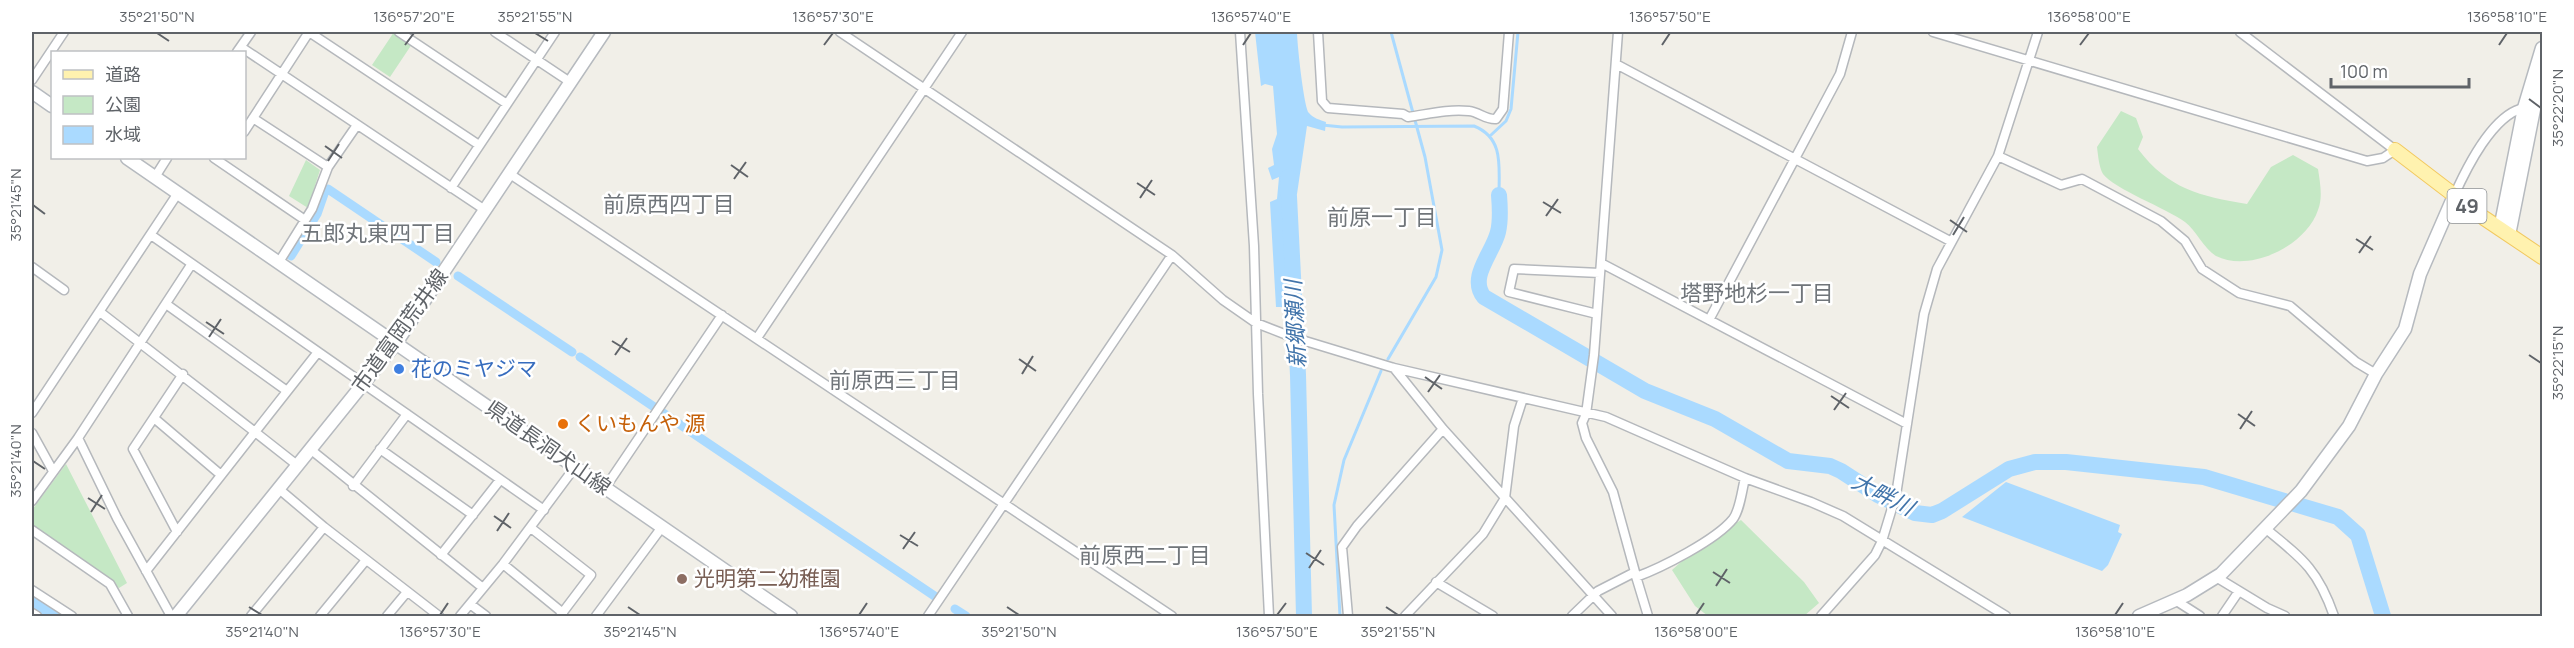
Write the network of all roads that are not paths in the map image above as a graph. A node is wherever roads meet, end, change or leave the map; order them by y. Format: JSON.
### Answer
{"nodes":[{"id":1,"x":64,"y":32,"type":"edge"},
{"id":2,"x":251,"y":32,"type":"edge"},
{"id":3,"x":309,"y":32,"type":"edge"},
{"id":4,"x":399,"y":32,"type":"edge"},
{"id":5,"x":495,"y":32,"type":"edge"},
{"id":6,"x":555,"y":32,"type":"edge"},
{"id":7,"x":604,"y":32,"type":"edge"},
{"id":8,"x":840,"y":32,"type":"edge"},
{"id":9,"x":962,"y":32,"type":"edge"},
{"id":10,"x":1240,"y":32,"type":"edge"},
{"id":11,"x":1318,"y":32,"type":"edge"},
{"id":12,"x":1509,"y":32,"type":"edge"},
{"id":13,"x":1618,"y":32,"type":"edge"},
{"id":14,"x":1852,"y":32,"type":"edge"},
{"id":15,"x":1933,"y":32,"type":"edge"},
{"id":16,"x":2038,"y":32,"type":"edge"},
{"id":17,"x":2240,"y":32,"type":"edge"},
{"id":18,"x":2542,"y":48,"type":"edge"},
{"id":19,"x":239,"y":50,"type":"edge"},
{"id":20,"x":51,"y":51,"type":"edge"},
{"id":21,"x":51,"y":52,"type":"edge"},
{"id":22,"x":246,"y":54,"type":"edge"},
{"id":23,"x":537,"y":59,"type":"junction"},
{"id":24,"x":2029,"y":59,"type":"junction"},
{"id":25,"x":1616,"y":64,"type":"junction"},
{"id":26,"x":2542,"y":69,"type":"edge"},
{"id":27,"x":281,"y":74,"type":"junction"},
{"id":28,"x":32,"y":80,"type":"edge"},
{"id":29,"x":570,"y":82,"type":"junction"},
{"id":30,"x":925,"y":87,"type":"junction"},
{"id":31,"x":32,"y":92,"type":"edge"},
{"id":32,"x":507,"y":104,"type":"junction"},
{"id":33,"x":51,"y":105,"type":"edge"},
{"id":34,"x":2524,"y":108,"type":"junction"},
{"id":35,"x":254,"y":118,"type":"junction"},
{"id":36,"x":357,"y":125,"type":"junction"},
{"id":37,"x":246,"y":129,"type":"edge"},
{"id":38,"x":479,"y":145,"type":"junction"},
{"id":39,"x":2395,"y":150,"type":"junction"},
{"id":40,"x":1998,"y":156,"type":"junction"},
{"id":41,"x":128,"y":159,"type":"edge"},
{"id":42,"x":166,"y":159,"type":"edge"},
{"id":43,"x":1795,"y":159,"type":"junction"},
{"id":44,"x":226,"y":161,"type":"edge"},
{"id":45,"x":327,"y":167,"type":"junction"},
{"id":46,"x":510,"y":174,"type":"junction"},
{"id":47,"x":155,"y":177,"type":"junction"},
{"id":48,"x":451,"y":188,"type":"junction"},
{"id":49,"x":178,"y":193,"type":"junction"},
{"id":50,"x":2454,"y":196,"type":"junction"},
{"id":51,"x":485,"y":210,"type":"junction"},
{"id":52,"x":305,"y":220,"type":"junction"},
{"id":53,"x":2504,"y":232,"type":"junction"},
{"id":54,"x":151,"y":235,"type":"junction"},
{"id":55,"x":1950,"y":241,"type":"junction"},
{"id":56,"x":1172,"y":255,"type":"junction"},
{"id":57,"x":2542,"y":257,"type":"edge"},
{"id":58,"x":279,"y":262,"type":"junction"},
{"id":59,"x":1601,"y":263,"type":"junction"},
{"id":60,"x":191,"y":265,"type":"junction"},
{"id":61,"x":32,"y":267,"type":"edge"},
{"id":62,"x":1600,"y":273,"type":"junction"},
{"id":63,"x":64,"y":290,"type":"dead end"},
{"id":64,"x":166,"y":304,"type":"junction"},
{"id":65,"x":100,"y":312,"type":"junction"},
{"id":66,"x":1597,"y":314,"type":"junction"},
{"id":67,"x":722,"y":315,"type":"junction"},
{"id":68,"x":1709,"y":320,"type":"junction"},
{"id":69,"x":1256,"y":323,"type":"junction"},
{"id":70,"x":757,"y":338,"type":"junction"},
{"id":71,"x":141,"y":342,"type":"junction"},
{"id":72,"x":396,"y":343,"type":"junction"},
{"id":73,"x":318,"y":352,"type":"junction"},
{"id":74,"x":1394,"y":368,"type":"junction"},
{"id":75,"x":183,"y":374,"type":"junction"},
{"id":76,"x":2376,"y":374,"type":"junction"},
{"id":77,"x":364,"y":382,"type":"junction"},
{"id":78,"x":287,"y":391,"type":"junction"},
{"id":79,"x":1523,"y":398,"type":"junction"},
{"id":80,"x":32,"y":413,"type":"edge"},
{"id":81,"x":407,"y":414,"type":"junction"},
{"id":82,"x":1586,"y":414,"type":"junction"},
{"id":83,"x":154,"y":418,"type":"junction"},
{"id":84,"x":1907,"y":424,"type":"junction"},
{"id":85,"x":1443,"y":429,"type":"junction"},
{"id":86,"x":32,"y":432,"type":"edge"},
{"id":87,"x":255,"y":432,"type":"junction"},
{"id":88,"x":78,"y":438,"type":"junction"},
{"id":89,"x":310,"y":449,"type":"junction"},
{"id":90,"x":380,"y":449,"type":"junction"},
{"id":91,"x":297,"y":465,"type":"junction"},
{"id":92,"x":574,"y":466,"type":"junction"},
{"id":93,"x":53,"y":471,"type":"junction"},
{"id":94,"x":221,"y":475,"type":"junction"},
{"id":95,"x":1745,"y":478,"type":"junction"},
{"id":96,"x":500,"y":480,"type":"junction"},
{"id":97,"x":353,"y":486,"type":"junction"},
{"id":98,"x":606,"y":488,"type":"junction"},
{"id":99,"x":279,"y":489,"type":"junction"},
{"id":100,"x":1505,"y":498,"type":"junction"},
{"id":101,"x":32,"y":501,"type":"edge"},
{"id":102,"x":1004,"y":504,"type":"junction"},
{"id":103,"x":544,"y":510,"type":"junction"},
{"id":104,"x":473,"y":515,"type":"junction"},
{"id":105,"x":324,"y":527,"type":"junction"},
{"id":106,"x":662,"y":527,"type":"junction"},
{"id":107,"x":531,"y":528,"type":"junction"},
{"id":108,"x":2266,"y":529,"type":"junction"},
{"id":109,"x":32,"y":530,"type":"edge"},
{"id":110,"x":177,"y":532,"type":"junction"},
{"id":111,"x":1882,"y":541,"type":"junction"},
{"id":112,"x":441,"y":555,"type":"junction"},
{"id":113,"x":366,"y":560,"type":"junction"},
{"id":114,"x":503,"y":564,"type":"junction"},
{"id":115,"x":146,"y":571,"type":"junction"},
{"id":116,"x":1635,"y":575,"type":"junction"},
{"id":117,"x":2216,"y":577,"type":"junction"},
{"id":118,"x":1436,"y":582,"type":"junction"},
{"id":119,"x":483,"y":588,"type":"junction"},
{"id":120,"x":32,"y":590,"type":"edge"},
{"id":121,"x":2239,"y":591,"type":"junction"},
{"id":122,"x":407,"y":592,"type":"junction"},
{"id":123,"x":1594,"y":597,"type":"junction"},
{"id":124,"x":2175,"y":600,"type":"junction"},
{"id":125,"x":470,"y":604,"type":"junction"},
{"id":126,"x":32,"y":613,"type":"edge"},
{"id":127,"x":561,"y":615,"type":"edge"},
{"id":128,"x":37,"y":616,"type":"edge"},
{"id":129,"x":72,"y":616,"type":"edge"},
{"id":130,"x":128,"y":616,"type":"edge"},
{"id":131,"x":171,"y":616,"type":"edge"},
{"id":132,"x":176,"y":616,"type":"edge"},
{"id":133,"x":251,"y":616,"type":"edge"},
{"id":134,"x":320,"y":616,"type":"edge"},
{"id":135,"x":387,"y":616,"type":"edge"},
{"id":136,"x":440,"y":616,"type":"edge"},
{"id":137,"x":460,"y":616,"type":"edge"},
{"id":138,"x":486,"y":616,"type":"edge"},
{"id":139,"x":596,"y":616,"type":"edge"},
{"id":140,"x":791,"y":616,"type":"edge"},
{"id":141,"x":928,"y":616,"type":"edge"},
{"id":142,"x":1172,"y":616,"type":"edge"},
{"id":143,"x":1269,"y":616,"type":"edge"},
{"id":144,"x":1348,"y":616,"type":"edge"},
{"id":145,"x":1405,"y":616,"type":"edge"},
{"id":146,"x":1493,"y":616,"type":"edge"},
{"id":147,"x":1572,"y":616,"type":"edge"},
{"id":148,"x":1612,"y":616,"type":"edge"},
{"id":149,"x":1648,"y":616,"type":"edge"},
{"id":150,"x":1821,"y":616,"type":"edge"},
{"id":151,"x":2006,"y":616,"type":"edge"},
{"id":152,"x":2139,"y":616,"type":"edge"},
{"id":153,"x":2200,"y":616,"type":"edge"},
{"id":154,"x":2222,"y":616,"type":"edge"},
{"id":155,"x":2285,"y":616,"type":"edge"},
{"id":156,"x":2334,"y":616,"type":"edge"}],
"edges":[{"from":1,"to":20,"type":"street"},
{"from":2,"to":19,"type":"street"},
{"from":3,"to":27,"type":"street"},
{"from":3,"to":38,"type":"street"},
{"from":4,"to":32,"type":"street"},
{"from":5,"to":23,"type":"street"},
{"from":6,"to":23,"type":"street"},
{"from":7,"to":29,"type":"main road","name":"市道富岡荒井線"},
{"from":8,"to":30,"type":"street"},
{"from":9,"to":30,"type":"street"},
{"from":10,"to":69,"type":"street"},
{"from":11,"to":12,"type":"street"},
{"from":13,"to":25,"type":"street"},
{"from":14,"to":43,"type":"street"},
{"from":15,"to":24,"type":"street"},
{"from":16,"to":24,"type":"street"},
{"from":17,"to":39,"type":"street","number":"49"},
{"from":18,"to":34,"type":"main road"},
{"from":21,"to":28,"type":"street"},
{"from":22,"to":27,"type":"street"},
{"from":23,"to":29,"type":"street"},
{"from":23,"to":32,"type":"street"},
{"from":24,"to":39,"type":"street"},
{"from":24,"to":40,"type":"street"},
{"from":25,"to":43,"type":"street"},
{"from":25,"to":59,"type":"street"},
{"from":26,"to":53,"type":"main road"},
{"from":27,"to":35,"type":"street"},
{"from":27,"to":36,"type":"street"},
{"from":29,"to":46,"type":"main road","name":"市道富岡荒井線"},
{"from":30,"to":56,"type":"street"},
{"from":30,"to":70,"type":"street"},
{"from":31,"to":33,"type":"main road"},
{"from":32,"to":38,"type":"street"},
{"from":34,"to":50,"type":"street"},
{"from":34,"to":53,"type":"main road"},
{"from":35,"to":37,"type":"street"},
{"from":35,"to":45,"type":"street"},
{"from":36,"to":45,"type":"street"},
{"from":36,"to":48,"type":"street"},
{"from":38,"to":48,"type":"street"},
{"from":39,"to":50,"type":"main road","number":"49"},
{"from":40,"to":55,"type":"street"},
{"from":40,"to":76,"type":"street"},
{"from":41,"to":47,"type":"main road","name":"県道長洞犬山線"},
{"from":42,"to":47,"type":"street"},
{"from":43,"to":55,"type":"street"},
{"from":43,"to":68,"type":"street"},
{"from":44,"to":52,"type":"street"},
{"from":45,"to":52,"type":"street"},
{"from":46,"to":51,"type":"main road","name":"市道富岡荒井線"},
{"from":46,"to":67,"type":"street"},
{"from":47,"to":49,"type":"main road","name":"県道長洞犬山線"},
{"from":48,"to":51,"type":"street"},
{"from":49,"to":54,"type":"street"},
{"from":49,"to":58,"type":"main road","name":"県道長洞犬山線"},
{"from":50,"to":53,"type":"main road","number":"49"},
{"from":50,"to":76,"type":"main road"},
{"from":51,"to":72,"type":"main road","name":"市道富岡荒井線"},
{"from":52,"to":58,"type":"street"},
{"from":53,"to":57,"type":"main road","number":"49"},
{"from":54,"to":60,"type":"street"},
{"from":54,"to":65,"type":"street"},
{"from":55,"to":84,"type":"street"},
{"from":56,"to":69,"type":"street"},
{"from":56,"to":102,"type":"street"},
{"from":58,"to":72,"type":"main road","name":"県道長洞犬山線"},
{"from":59,"to":62,"type":"street"},
{"from":59,"to":68,"type":"street"},
{"from":60,"to":64,"type":"street"},
{"from":60,"to":73,"type":"street"},
{"from":61,"to":63,"type":"street"},
{"from":62,"to":66,"type":"street"},
{"from":62,"to":66,"type":"street"},
{"from":64,"to":71,"type":"street"},
{"from":64,"to":78,"type":"street"},
{"from":65,"to":71,"type":"street"},
{"from":65,"to":80,"type":"street"},
{"from":66,"to":82,"type":"street"},
{"from":67,"to":70,"type":"street"},
{"from":67,"to":98,"type":"street"},
{"from":68,"to":84,"type":"street"},
{"from":69,"to":74,"type":"street"},
{"from":69,"to":143,"type":"street"},
{"from":70,"to":102,"type":"street"},
{"from":71,"to":75,"type":"street"},
{"from":71,"to":88,"type":"street"},
{"from":72,"to":77,"type":"main road","name":"市道富岡荒井線"},
{"from":72,"to":92,"type":"main road","name":"県道長洞犬山線"},
{"from":73,"to":77,"type":"street"},
{"from":73,"to":78,"type":"street"},
{"from":74,"to":79,"type":"street"},
{"from":74,"to":85,"type":"street"},
{"from":75,"to":83,"type":"street"},
{"from":75,"to":87,"type":"street"},
{"from":76,"to":108,"type":"main road"},
{"from":77,"to":81,"type":"street"},
{"from":77,"to":89,"type":"main road","name":"市道富岡荒井線"},
{"from":78,"to":87,"type":"street"},
{"from":79,"to":82,"type":"street"},
{"from":79,"to":100,"type":"street"},
{"from":81,"to":90,"type":"street"},
{"from":81,"to":96,"type":"street"},
{"from":82,"to":95,"type":"street"},
{"from":82,"to":116,"type":"street"},
{"from":83,"to":94,"type":"street"},
{"from":83,"to":110,"type":"street"},
{"from":84,"to":111,"type":"street"},
{"from":85,"to":100,"type":"street"},
{"from":85,"to":144,"type":"street"},
{"from":86,"to":93,"type":"street"},
{"from":87,"to":91,"type":"street"},
{"from":87,"to":94,"type":"street"},
{"from":88,"to":93,"type":"street"},
{"from":88,"to":115,"type":"street"},
{"from":89,"to":91,"type":"main road","name":"市道富岡荒井線"},
{"from":89,"to":97,"type":"street"},
{"from":90,"to":97,"type":"street"},
{"from":90,"to":104,"type":"street"},
{"from":91,"to":99,"type":"main road","name":"市道富岡荒井線"},
{"from":92,"to":98,"type":"main road","name":"県道長洞犬山線"},
{"from":92,"to":103,"type":"street"},
{"from":93,"to":101,"type":"street"},
{"from":94,"to":110,"type":"street"},
{"from":95,"to":111,"type":"street"},
{"from":95,"to":116,"type":"street"},
{"from":96,"to":103,"type":"street"},
{"from":96,"to":104,"type":"street"},
{"from":97,"to":112,"type":"street"},
{"from":98,"to":106,"type":"main road","name":"県道長洞犬山線"},
{"from":99,"to":105,"type":"street"},
{"from":99,"to":132,"type":"main road","name":"市道富岡荒井線"},
{"from":100,"to":118,"type":"street"},
{"from":100,"to":123,"type":"street"},
{"from":102,"to":141,"type":"street"},
{"from":102,"to":142,"type":"street"},
{"from":103,"to":107,"type":"street"},
{"from":104,"to":112,"type":"street"},
{"from":105,"to":113,"type":"street"},
{"from":105,"to":133,"type":"street"},
{"from":106,"to":139,"type":"street"},
{"from":106,"to":140,"type":"main road","name":"県道長洞犬山線"},
{"from":107,"to":114,"type":"street"},
{"from":107,"to":127,"type":"street"},
{"from":108,"to":117,"type":"main road"},
{"from":108,"to":156,"type":"street"},
{"from":109,"to":130,"type":"street"},
{"from":110,"to":115,"type":"street"},
{"from":111,"to":150,"type":"street"},
{"from":111,"to":151,"type":"street"},
{"from":112,"to":119,"type":"street"},
{"from":113,"to":122,"type":"street"},
{"from":113,"to":134,"type":"street"},
{"from":114,"to":119,"type":"street"},
{"from":114,"to":127,"type":"street"},
{"from":115,"to":131,"type":"street"},
{"from":116,"to":123,"type":"street"},
{"from":116,"to":149,"type":"street"},
{"from":117,"to":121,"type":"street"},
{"from":117,"to":124,"type":"main road"},
{"from":118,"to":145,"type":"street"},
{"from":118,"to":146,"type":"street"},
{"from":119,"to":125,"type":"street"},
{"from":120,"to":129,"type":"street"},
{"from":121,"to":154,"type":"street"},
{"from":121,"to":155,"type":"street"},
{"from":122,"to":135,"type":"street"},
{"from":122,"to":136,"type":"street"},
{"from":123,"to":147,"type":"street"},
{"from":123,"to":148,"type":"street"},
{"from":124,"to":152,"type":"main road"},
{"from":124,"to":153,"type":"street"},
{"from":125,"to":137,"type":"street"},
{"from":125,"to":138,"type":"street"},
{"from":126,"to":128,"type":"street"}]}
